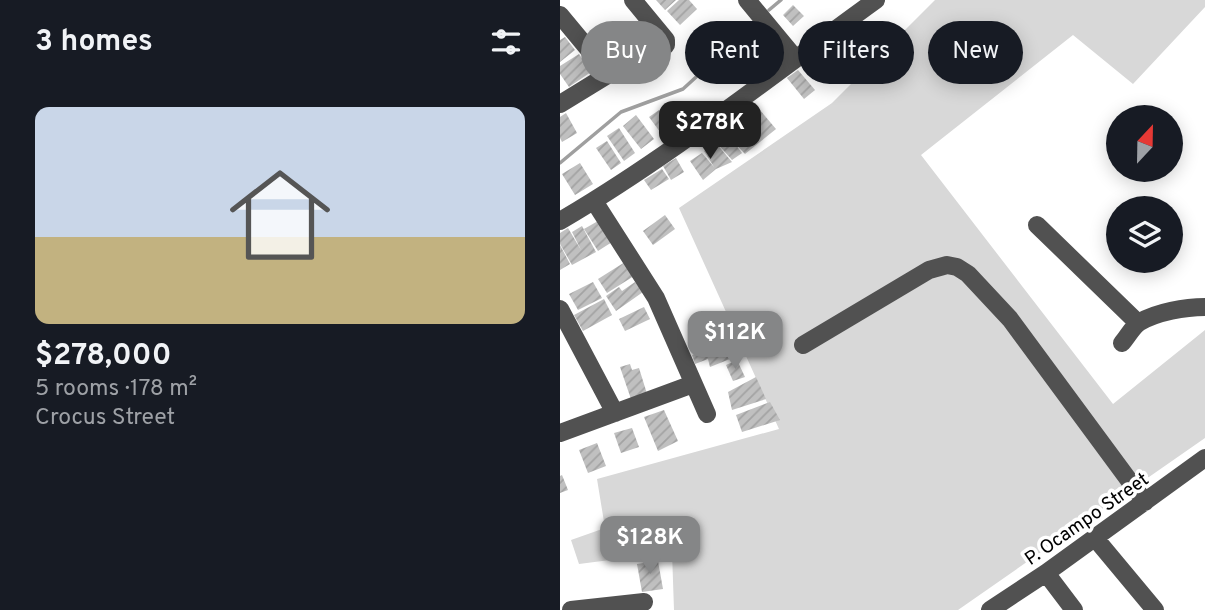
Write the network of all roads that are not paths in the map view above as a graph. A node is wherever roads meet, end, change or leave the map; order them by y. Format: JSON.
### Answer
{"nodes":[{"id":1,"x":633,"y":0,"type":"edge"},
{"id":2,"x":747,"y":0,"type":"edge"},
{"id":3,"x":876,"y":0,"type":"edge"},
{"id":4,"x":560,"y":15,"type":"edge"},
{"id":5,"x":650,"y":21,"type":"edge"},
{"id":6,"x":581,"y":40,"type":"edge"},
{"id":7,"x":795,"y":58,"type":"junction"},
{"id":8,"x":593,"y":84,"type":"edge"},
{"id":9,"x":560,"y":104,"type":"edge"},
{"id":10,"x":594,"y":201,"type":"junction"},
{"id":11,"x":560,"y":221,"type":"edge"},
{"id":12,"x":1037,"y":225,"type":"dead end"},
{"id":13,"x":1205,"y":307,"type":"edge"},
{"id":14,"x":560,"y":309,"type":"edge"},
{"id":15,"x":1138,"y":323,"type":"junction"},
{"id":16,"x":566,"y":332,"type":"edge"},
{"id":17,"x":1122,"y":343,"type":"dead end"},
{"id":18,"x":803,"y":345,"type":"dead end"},
{"id":19,"x":693,"y":384,"type":"junction"},
{"id":20,"x":615,"y":413,"type":"junction"},
{"id":21,"x":707,"y":414,"type":"dead end"},
{"id":22,"x":560,"y":433,"type":"edge"},
{"id":23,"x":1205,"y":458,"type":"edge"},
{"id":24,"x":1144,"y":502,"type":"junction"},
{"id":25,"x":1095,"y":538,"type":"junction"},
{"id":26,"x":1046,"y":573,"type":"junction"},
{"id":27,"x":644,"y":602,"type":"dead end"},
{"id":28,"x":571,"y":610,"type":"edge"},
{"id":29,"x":990,"y":610,"type":"edge"},
{"id":30,"x":1074,"y":610,"type":"edge"},
{"id":31,"x":1155,"y":610,"type":"edge"}],
"edges":[{"from":1,"to":5,"type":"street"},
{"from":2,"to":7,"type":"street"},
{"from":3,"to":7,"type":"street"},
{"from":4,"to":6,"type":"street"},
{"from":7,"to":10,"type":"street"},
{"from":8,"to":9,"type":"street"},
{"from":10,"to":11,"type":"street"},
{"from":10,"to":19,"type":"street"},
{"from":12,"to":15,"type":"street"},
{"from":13,"to":15,"type":"street"},
{"from":14,"to":16,"type":"street"},
{"from":15,"to":17,"type":"street"},
{"from":16,"to":20,"type":"street"},
{"from":18,"to":24,"type":"street"},
{"from":19,"to":20,"type":"street"},
{"from":19,"to":21,"type":"street"},
{"from":20,"to":22,"type":"street"},
{"from":23,"to":24,"type":"street","name":"P. Ocampo Street"},
{"from":24,"to":25,"type":"street","name":"P. Ocampo Street"},
{"from":25,"to":26,"type":"street","name":"P. Ocampo Street"},
{"from":25,"to":31,"type":"street"},
{"from":26,"to":29,"type":"street","name":"P. Ocampo Street"},
{"from":26,"to":30,"type":"street"},
{"from":27,"to":28,"type":"street"}]}
